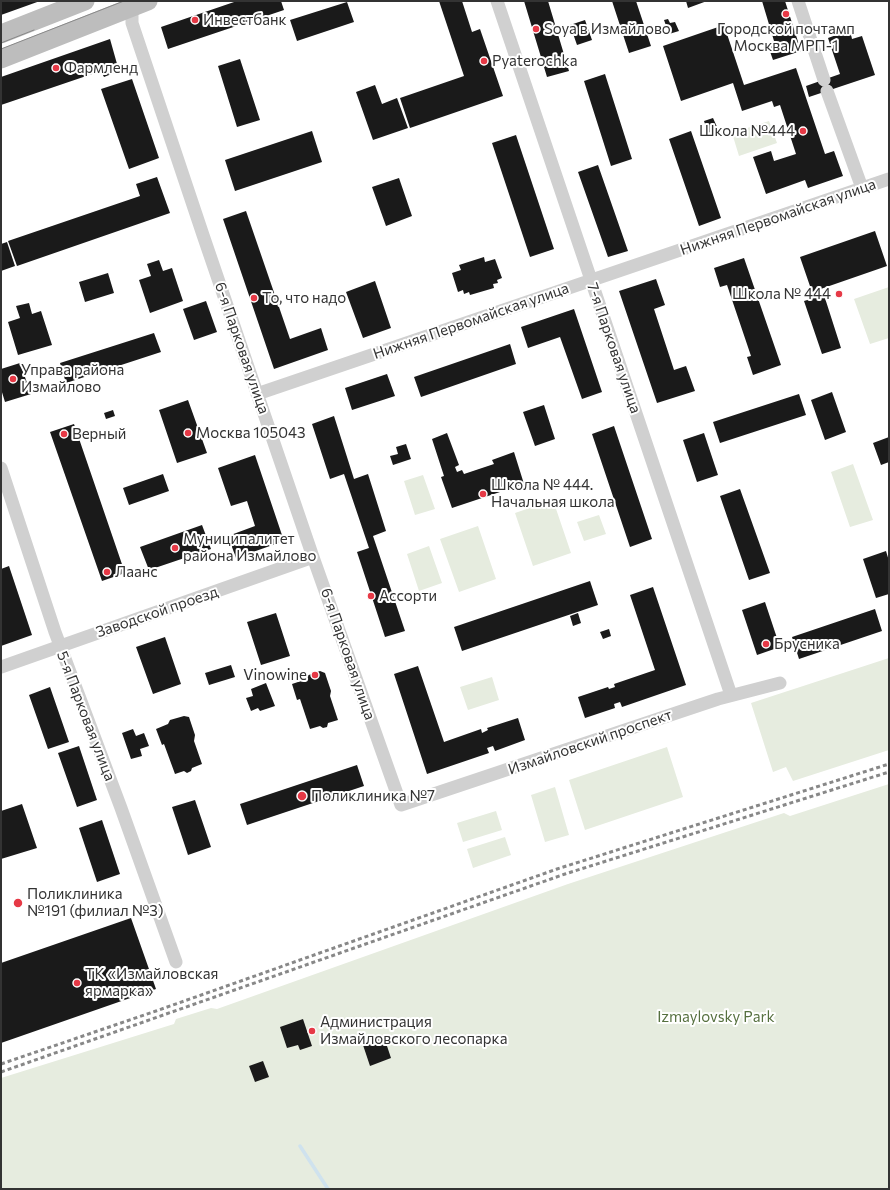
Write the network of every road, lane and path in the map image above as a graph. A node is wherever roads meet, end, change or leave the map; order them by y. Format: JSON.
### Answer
{"nodes":[{"id":1,"x":85,"y":1,"type":"edge"},
{"id":2,"x":497,"y":1,"type":"edge"},
{"id":3,"x":798,"y":1,"type":"edge"},
{"id":4,"x":137,"y":3,"type":"edge"},
{"id":5,"x":1,"y":34,"type":"edge"},
{"id":6,"x":1,"y":59,"type":"edge"},
{"id":7,"x":889,"y":179,"type":"edge"},
{"id":8,"x":862,"y":188,"type":"junction"},
{"id":9,"x":590,"y":280,"type":"junction"},
{"id":10,"x":257,"y":394,"type":"junction"},
{"id":11,"x":1,"y":468,"type":"edge"},
{"id":12,"x":313,"y":557,"type":"junction"},
{"id":13,"x":60,"y":646,"type":"junction"},
{"id":14,"x":1,"y":667,"type":"edge"},
{"id":15,"x":780,"y":683,"type":"dead end"},
{"id":16,"x":731,"y":695,"type":"junction"},
{"id":17,"x":402,"y":805,"type":"joint"},
{"id":18,"x":176,"y":962,"type":"dead end"}],
"edges":[{"from":1,"to":5,"type":"main road"},
{"from":2,"to":9,"type":"street","name":"7-я Парковая улица"},
{"from":3,"to":8,"type":"street"},
{"from":4,"to":6,"type":"main road"},
{"from":4,"to":10,"type":"street","name":"6-я Парковая улица"},
{"from":7,"to":8,"type":"street","name":"Нижняя Первомайская улица"},
{"from":8,"to":9,"type":"street","name":"Нижняя Первомайская улица"},
{"from":9,"to":10,"type":"street","name":"Нижняя Первомайская улица"},
{"from":9,"to":16,"type":"street","name":"7-я Парковая улица"},
{"from":10,"to":12,"type":"street","name":"6-я Парковая улица"},
{"from":11,"to":13,"type":"street","name":"5-я Парковая улица"},
{"from":12,"to":13,"type":"street","name":"Заводской проезд"},
{"from":12,"to":17,"type":"street","name":"6-я Парковая улица"},
{"from":13,"to":14,"type":"street","name":"Заводской проезд"},
{"from":13,"to":18,"type":"street","name":"5-я Парковая улица"},
{"from":15,"to":16,"type":"street","name":"Измайловский проспект"},
{"from":16,"to":17,"type":"street","name":"Измайловский проспект"}]}
